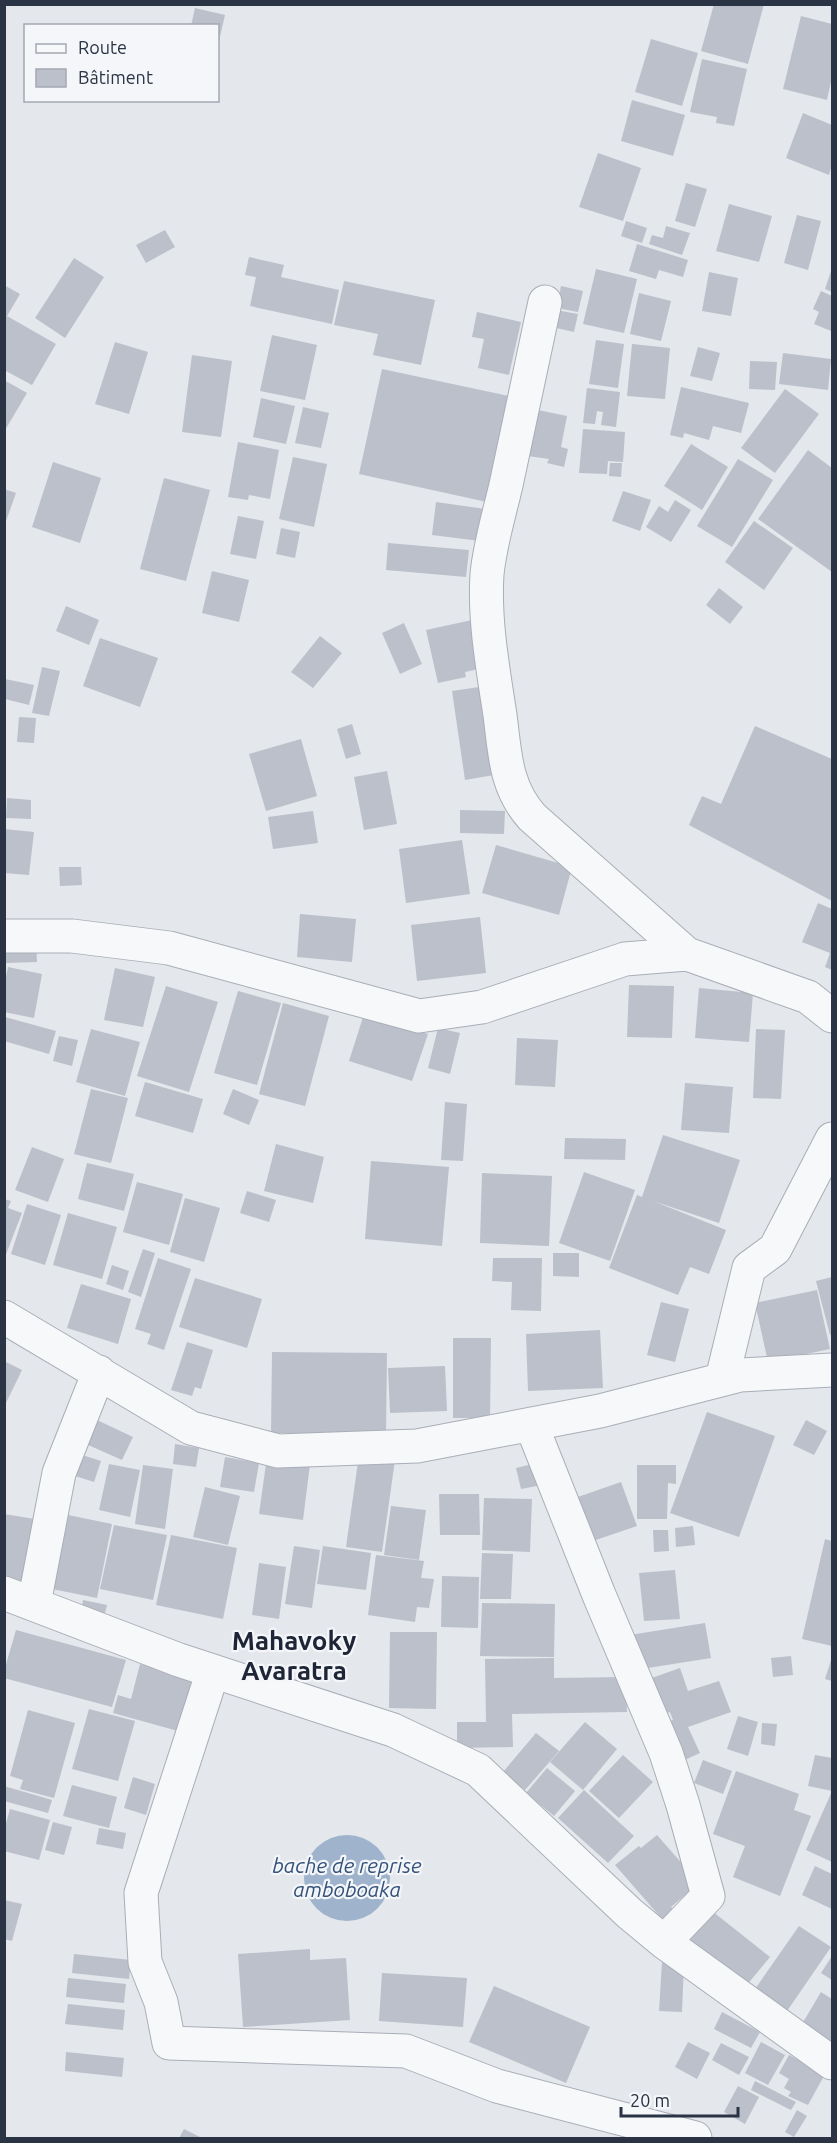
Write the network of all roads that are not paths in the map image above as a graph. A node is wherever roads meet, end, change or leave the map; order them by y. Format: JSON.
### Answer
{"nodes":[{"id":1,"x":545,"y":302,"type":"dead end"},
{"id":2,"x":4,"y":936,"type":"edge"},
{"id":3,"x":687,"y":954,"type":"junction"},
{"id":4,"x":832,"y":1016,"type":"edge"},
{"id":5,"x":832,"y":1139,"type":"edge"},
{"id":6,"x":4,"y":1317,"type":"edge"},
{"id":7,"x":832,"y":1370,"type":"edge"},
{"id":8,"x":99,"y":1372,"type":"junction"},
{"id":9,"x":722,"y":1379,"type":"junction"},
{"id":10,"x":531,"y":1424,"type":"junction"},
{"id":11,"x":4,"y":1593,"type":"edge"},
{"id":12,"x":34,"y":1604,"type":"junction"},
{"id":13,"x":213,"y":1671,"type":"junction"},
{"id":14,"x":664,"y":1942,"type":"junction"},
{"id":15,"x":832,"y":2063,"type":"edge"},
{"id":16,"x":696,"y":2139,"type":"edge"}],
"edges":[{"from":1,"to":3,"type":"street"},
{"from":2,"to":3,"type":"street"},
{"from":3,"to":4,"type":"street"},
{"from":5,"to":9,"type":"street"},
{"from":6,"to":8,"type":"street"},
{"from":7,"to":9,"type":"street"},
{"from":8,"to":10,"type":"street"},
{"from":8,"to":12,"type":"street"},
{"from":9,"to":10,"type":"street"},
{"from":10,"to":14,"type":"street"},
{"from":11,"to":12,"type":"street"},
{"from":12,"to":13,"type":"street"},
{"from":13,"to":14,"type":"street"},
{"from":13,"to":16,"type":"street"},
{"from":14,"to":15,"type":"street"}]}
